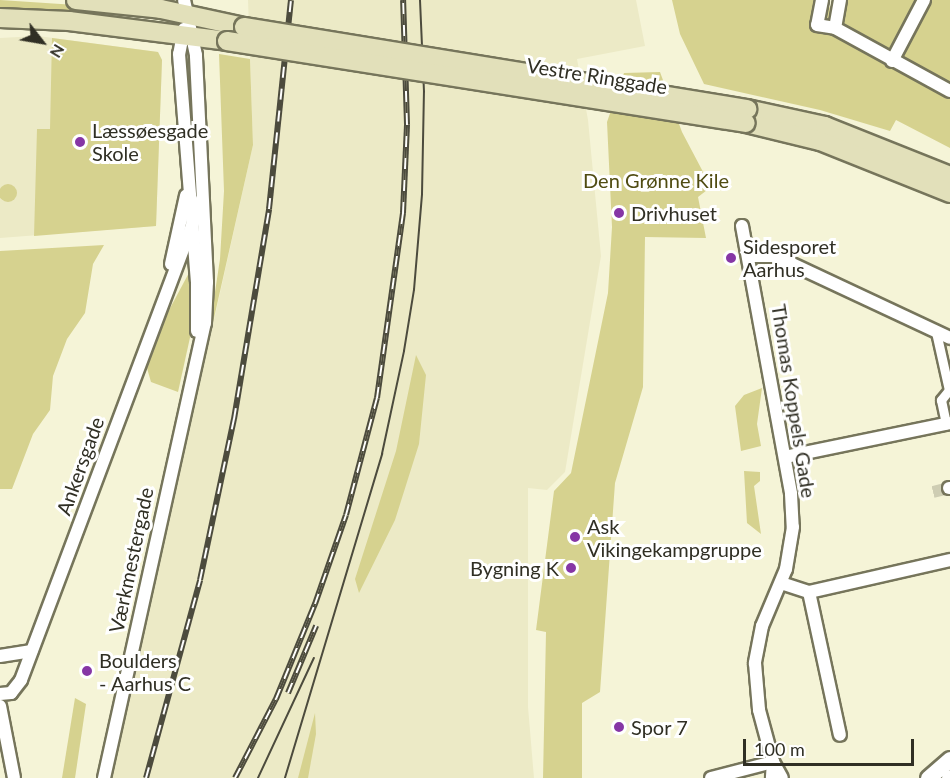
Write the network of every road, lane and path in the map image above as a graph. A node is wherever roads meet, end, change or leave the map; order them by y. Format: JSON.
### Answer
{"nodes":[{"id":1,"x":76,"y":0,"type":"edge"},
{"id":2,"x":822,"y":0,"type":"edge"},
{"id":3,"x":840,"y":0,"type":"edge"},
{"id":4,"x":924,"y":0,"type":"edge"},
{"id":5,"x":185,"y":7,"type":"edge"},
{"id":6,"x":0,"y":18,"type":"edge"},
{"id":7,"x":835,"y":28,"type":"junction"},
{"id":8,"x":227,"y":32,"type":"junction"},
{"id":9,"x":187,"y":35,"type":"junction"},
{"id":10,"x":892,"y":62,"type":"junction"},
{"id":11,"x":950,"y":92,"type":"edge"},
{"id":12,"x":747,"y":116,"type":"junction"},
{"id":13,"x":950,"y":176,"type":"edge"},
{"id":14,"x":189,"y":181,"type":"junction"},
{"id":15,"x":950,"y":193,"type":"edge"},
{"id":16,"x":203,"y":195,"type":"junction"},
{"id":17,"x":192,"y":223,"type":"junction"},
{"id":18,"x":742,"y":226,"type":"dead end"},
{"id":19,"x":750,"y":256,"type":"junction"},
{"id":20,"x":164,"y":294,"type":"junction"},
{"id":21,"x":936,"y":332,"type":"junction"},
{"id":22,"x":950,"y":338,"type":"edge"},
{"id":23,"x":197,"y":350,"type":"junction"},
{"id":24,"x":948,"y":423,"type":"edge"},
{"id":25,"x":785,"y":457,"type":"junction"},
{"id":26,"x":950,"y":560,"type":"edge"},
{"id":27,"x":781,"y":583,"type":"junction"},
{"id":28,"x":809,"y":592,"type":"junction"},
{"id":29,"x":32,"y":651,"type":"junction"},
{"id":30,"x":0,"y":656,"type":"edge"},
{"id":31,"x":0,"y":694,"type":"edge"},
{"id":32,"x":0,"y":706,"type":"edge"},
{"id":33,"x":840,"y":735,"type":"dead end"},
{"id":34,"x":950,"y":759,"type":"edge"},
{"id":35,"x":773,"y":762,"type":"junction"},
{"id":36,"x":14,"y":778,"type":"edge"},
{"id":37,"x":104,"y":778,"type":"edge"},
{"id":38,"x":711,"y":778,"type":"edge"},
{"id":39,"x":772,"y":778,"type":"edge"},
{"id":40,"x":782,"y":778,"type":"edge"},
{"id":41,"x":928,"y":778,"type":"edge"}],
"edges":[{"from":1,"to":5,"type":"main road"},
{"from":2,"to":7,"type":"street"},
{"from":3,"to":7,"type":"street"},
{"from":4,"to":10,"type":"street"},
{"from":5,"to":8,"type":"main road"},
{"from":5,"to":9,"type":"street","name":"Værkmestergade"},
{"from":6,"to":9,"type":"main road"},
{"from":7,"to":10,"type":"street"},
{"from":8,"to":9,"type":"main road"},
{"from":8,"to":12,"type":"main road","name":"Vestre Ringgade","bridge":true},
{"from":9,"to":14,"type":"street","name":"Værkmestergade"},
{"from":9,"to":16,"type":"street","name":"Værkmestergade"},
{"from":10,"to":11,"type":"street"},
{"from":12,"to":13,"type":"main road","name":"Vestre Ringgade"},
{"from":12,"to":15,"type":"main road","name":"Vestre Ringgade"},
{"from":14,"to":17,"type":"street","name":"Værkmestergade"},
{"from":14,"to":20,"type":"street","name":"Ankersgade"},
{"from":16,"to":17,"type":"street","name":"Ankersgade"},
{"from":16,"to":23,"type":"street","name":"Værkmestergade"},
{"from":17,"to":20,"type":"street","name":"Ankersgade"},
{"from":17,"to":23,"type":"street","name":"Værkmestergade"},
{"from":18,"to":19,"type":"street","name":"Thomas Koppels Gade"},
{"from":19,"to":21,"type":"street"},
{"from":19,"to":25,"type":"street","name":"Thomas Koppels Gade"},
{"from":20,"to":29,"type":"street","name":"Ankersgade"},
{"from":21,"to":22,"type":"street"},
{"from":21,"to":24,"type":"street"},
{"from":23,"to":37,"type":"street","name":"Værkmestergade"},
{"from":24,"to":25,"type":"street"},
{"from":25,"to":27,"type":"street","name":"Thomas Koppels Gade"},
{"from":26,"to":28,"type":"street"},
{"from":27,"to":28,"type":"street"},
{"from":27,"to":35,"type":"street","name":"Thomas Koppels Gade"},
{"from":28,"to":33,"type":"street"},
{"from":29,"to":30,"type":"street"},
{"from":29,"to":31,"type":"street","name":"Ankersgade"},
{"from":32,"to":36,"type":"street"},
{"from":34,"to":41,"type":"street"},
{"from":35,"to":38,"type":"street"},
{"from":35,"to":39,"type":"street","name":"Thomas Koppels Gade"},
{"from":35,"to":40,"type":"street","name":"Thomas Koppels Gade"}]}
